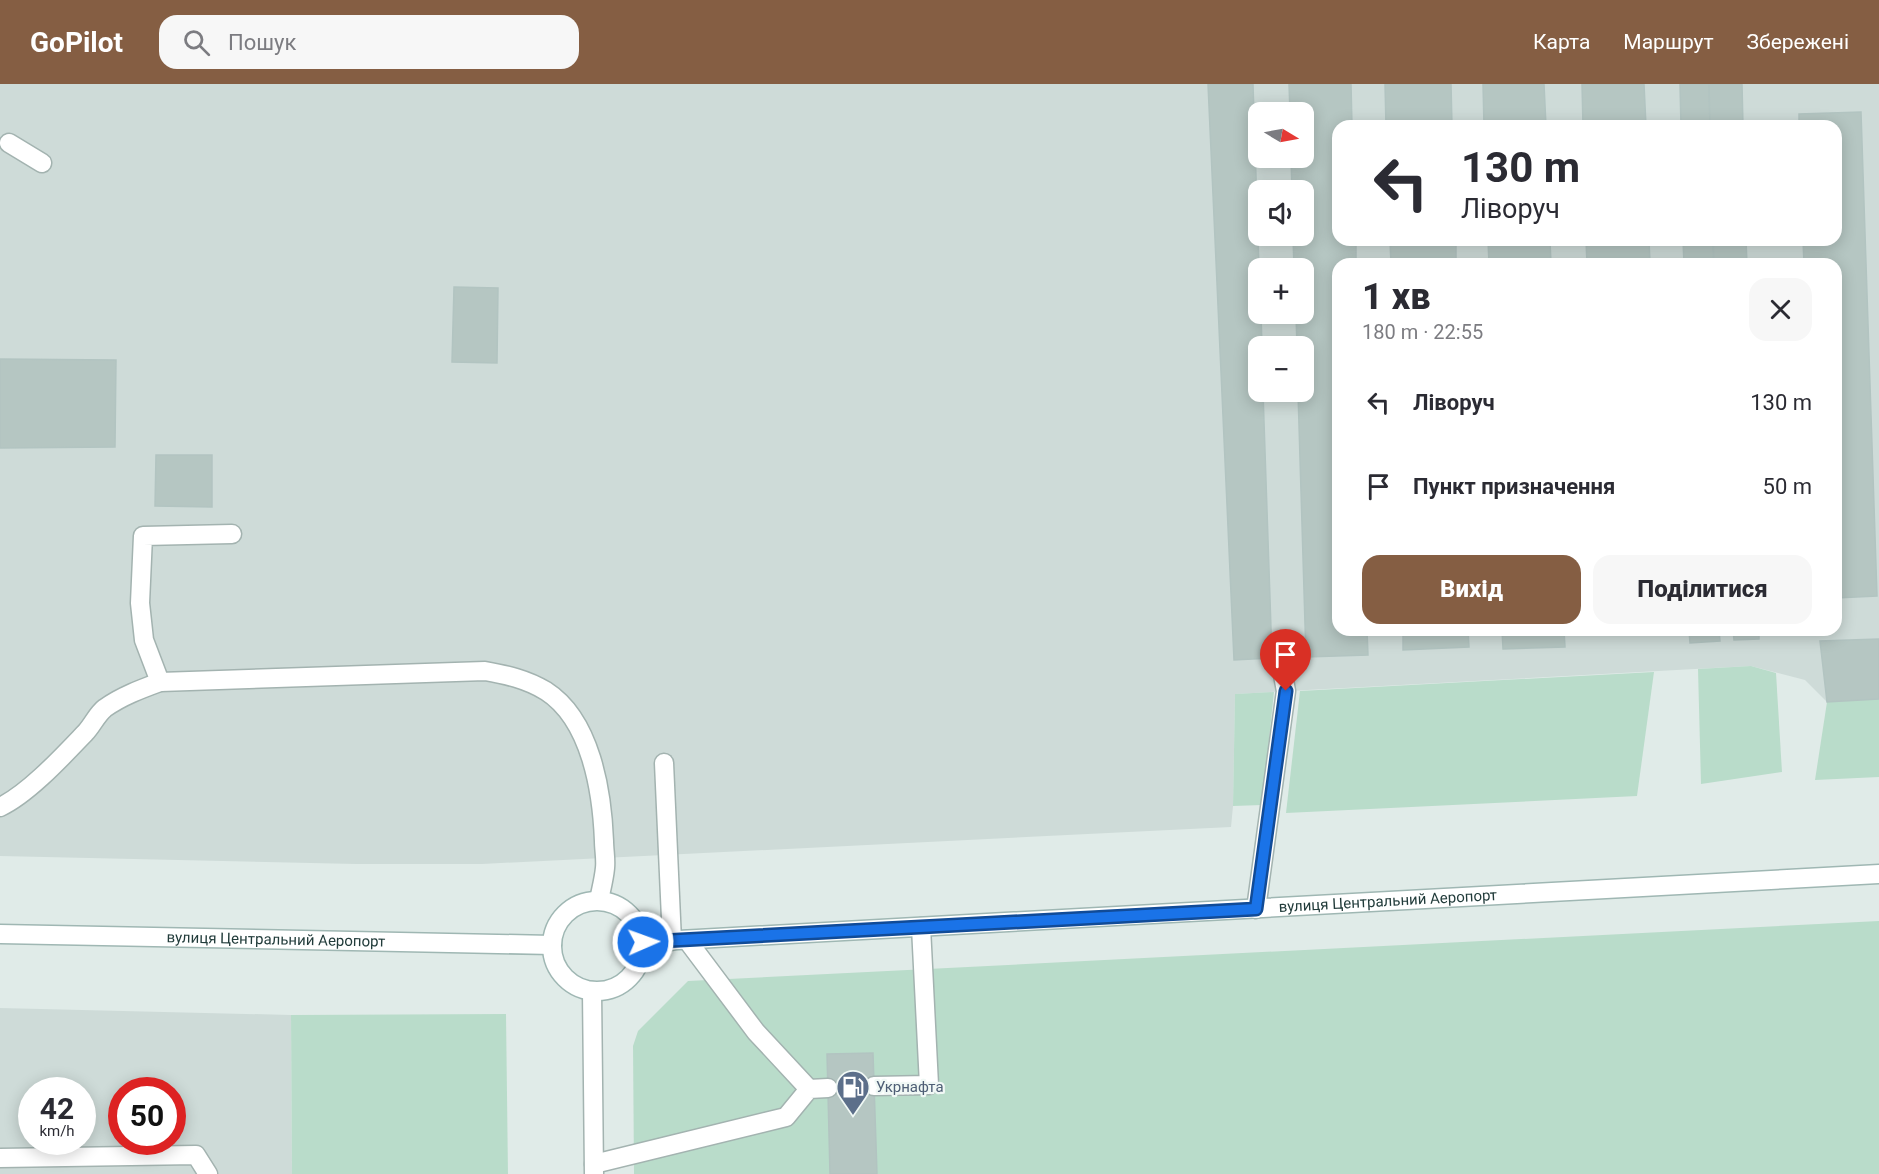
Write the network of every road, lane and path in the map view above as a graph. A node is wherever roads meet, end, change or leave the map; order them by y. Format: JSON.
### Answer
{"nodes":[{"id":1,"x":9,"y":143,"type":"dead end"},
{"id":2,"x":42,"y":163,"type":"dead end"},
{"id":3,"x":232,"y":534,"type":"dead end"},
{"id":4,"x":1283,"y":675,"type":"dead end"},
{"id":5,"x":160,"y":682,"type":"junction"},
{"id":6,"x":664,"y":763,"type":"dead end"},
{"id":7,"x":0,"y":807,"type":"edge"},
{"id":8,"x":1879,"y":874,"type":"edge"},
{"id":9,"x":599,"y":900,"type":"junction"},
{"id":10,"x":1256,"y":909,"type":"junction"},
{"id":11,"x":921,"y":927,"type":"junction"},
{"id":12,"x":0,"y":934,"type":"edge"},
{"id":13,"x":679,"y":941,"type":"junction"},
{"id":14,"x":643,"y":942,"type":"junction"},
{"id":15,"x":552,"y":945,"type":"junction"},
{"id":16,"x":592,"y":991,"type":"junction"},
{"id":17,"x":874,"y":1086,"type":"dead end"},
{"id":18,"x":828,"y":1088,"type":"dead end"},
{"id":19,"x":809,"y":1089,"type":"junction"},
{"id":20,"x":0,"y":1158,"type":"edge"},
{"id":21,"x":594,"y":1169,"type":"edge"},
{"id":22,"x":208,"y":1174,"type":"edge"}],
"edges":[{"from":1,"to":2,"type":"main road"},
{"from":3,"to":5,"type":"main road"},
{"from":4,"to":10,"type":"main road"},
{"from":5,"to":7,"type":"main road"},
{"from":5,"to":9,"type":"main road"},
{"from":6,"to":13,"type":"main road"},
{"from":8,"to":10,"type":"main road","name":"вулиця Центральний Аеропорт"},
{"from":9,"to":14,"type":"main road"},
{"from":9,"to":15,"type":"main road"},
{"from":10,"to":11,"type":"main road","name":"вулиця Центральний Аеропорт"},
{"from":11,"to":13,"type":"main road","name":"вулиця Центральний Аеропорт"},
{"from":11,"to":17,"type":"main road"},
{"from":12,"to":15,"type":"main road","name":"вулиця Центральний Аеропорт"},
{"from":13,"to":14,"type":"main road","name":"вулиця Центральний Аеропорт"},
{"from":13,"to":19,"type":"main road"},
{"from":14,"to":16,"type":"main road"},
{"from":15,"to":16,"type":"main road"},
{"from":16,"to":21,"type":"main road"},
{"from":18,"to":19,"type":"main road"},
{"from":19,"to":21,"type":"main road"},
{"from":20,"to":22,"type":"main road"}]}
